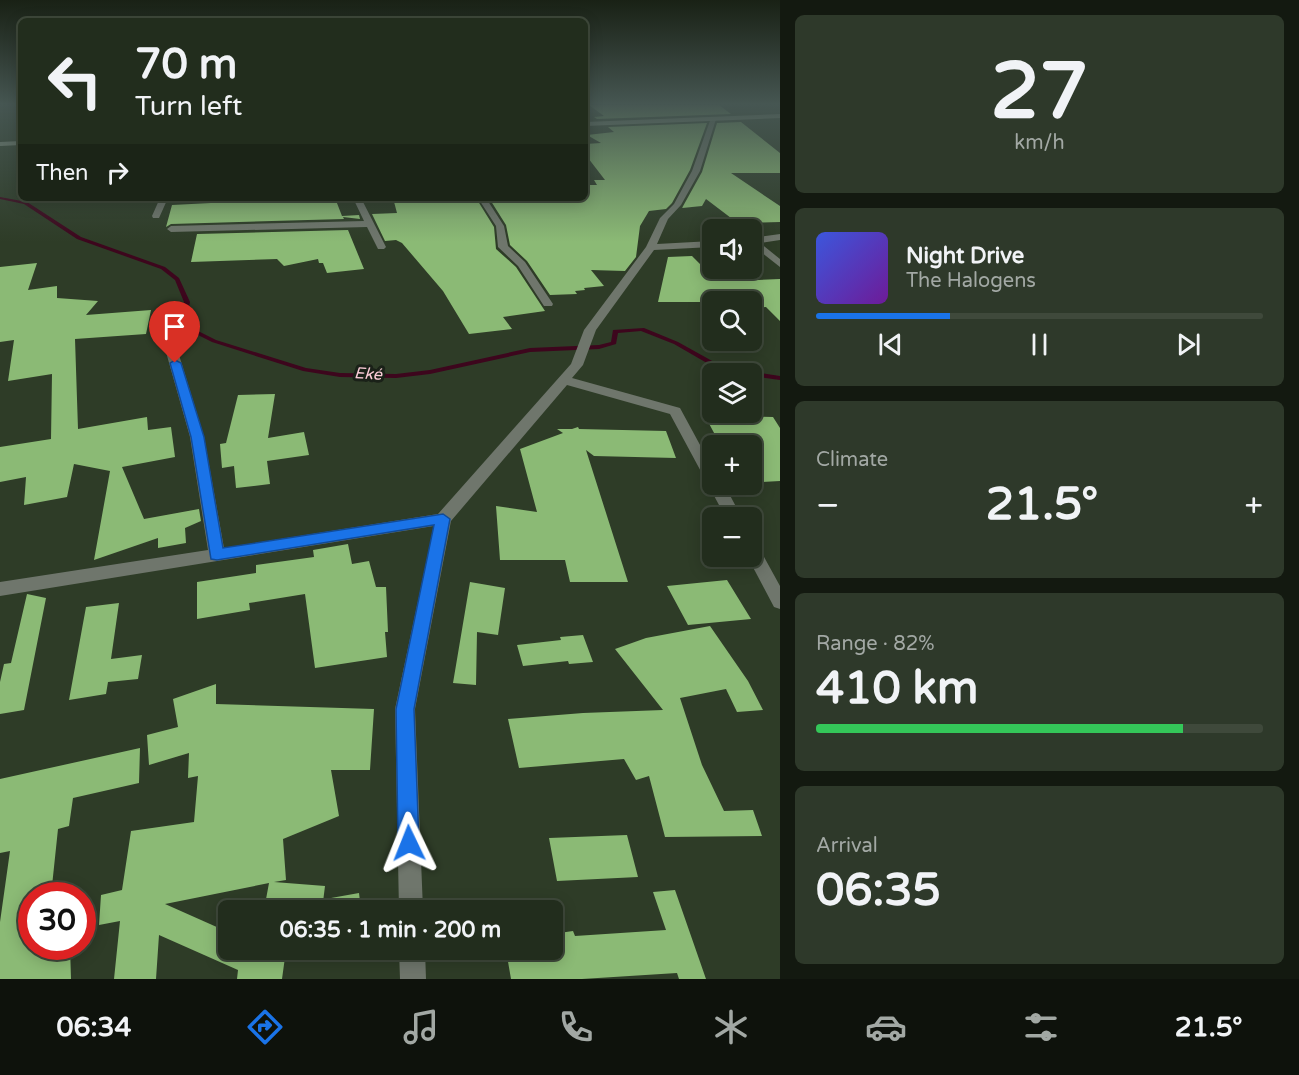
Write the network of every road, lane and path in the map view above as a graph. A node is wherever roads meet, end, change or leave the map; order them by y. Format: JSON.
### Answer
{"nodes":[{"id":1,"x":703,"y":151,"type":"edge"},
{"id":2,"x":164,"y":201,"type":"edge"},
{"id":3,"x":359,"y":201,"type":"edge"},
{"id":4,"x":485,"y":201,"type":"edge"},
{"id":5,"x":156,"y":216,"type":"dead end"},
{"id":6,"x":368,"y":224,"type":"junction"},
{"id":7,"x":171,"y":229,"type":"dead end"},
{"id":8,"x":780,"y":237,"type":"edge"},
{"id":9,"x":762,"y":240,"type":"edge"},
{"id":10,"x":702,"y":244,"type":"edge"},
{"id":11,"x":381,"y":247,"type":"dead end"},
{"id":12,"x":651,"y":247,"type":"junction"},
{"id":13,"x":762,"y":249,"type":"edge"},
{"id":14,"x":780,"y":264,"type":"edge"},
{"id":15,"x":548,"y":304,"type":"dead end"},
{"id":16,"x":170,"y":345,"type":"dead end"},
{"id":17,"x":564,"y":380,"type":"junction"},
{"id":18,"x":702,"y":461,"type":"edge"},
{"id":19,"x":443,"y":519,"type":"junction"},
{"id":20,"x":217,"y":555,"type":"junction"},
{"id":21,"x":761,"y":567,"type":"edge"},
{"id":22,"x":0,"y":589,"type":"edge"},
{"id":23,"x":780,"y":602,"type":"edge"},
{"id":24,"x":411,"y":900,"type":"edge"},
{"id":25,"x":412,"y":960,"type":"edge"},
{"id":26,"x":413,"y":979,"type":"edge"}],
"edges":[{"from":1,"to":12,"type":"street"},
{"from":2,"to":5,"type":"street"},
{"from":3,"to":6,"type":"street"},
{"from":4,"to":15,"type":"street"},
{"from":6,"to":7,"type":"street"},
{"from":6,"to":11,"type":"street"},
{"from":8,"to":9,"type":"street"},
{"from":10,"to":12,"type":"street"},
{"from":12,"to":17,"type":"street"},
{"from":13,"to":14,"type":"street"},
{"from":16,"to":20,"type":"street"},
{"from":17,"to":18,"type":"street"},
{"from":17,"to":19,"type":"street"},
{"from":19,"to":20,"type":"street"},
{"from":19,"to":24,"type":"street"},
{"from":20,"to":22,"type":"street"},
{"from":21,"to":23,"type":"street"},
{"from":25,"to":26,"type":"street"}]}
